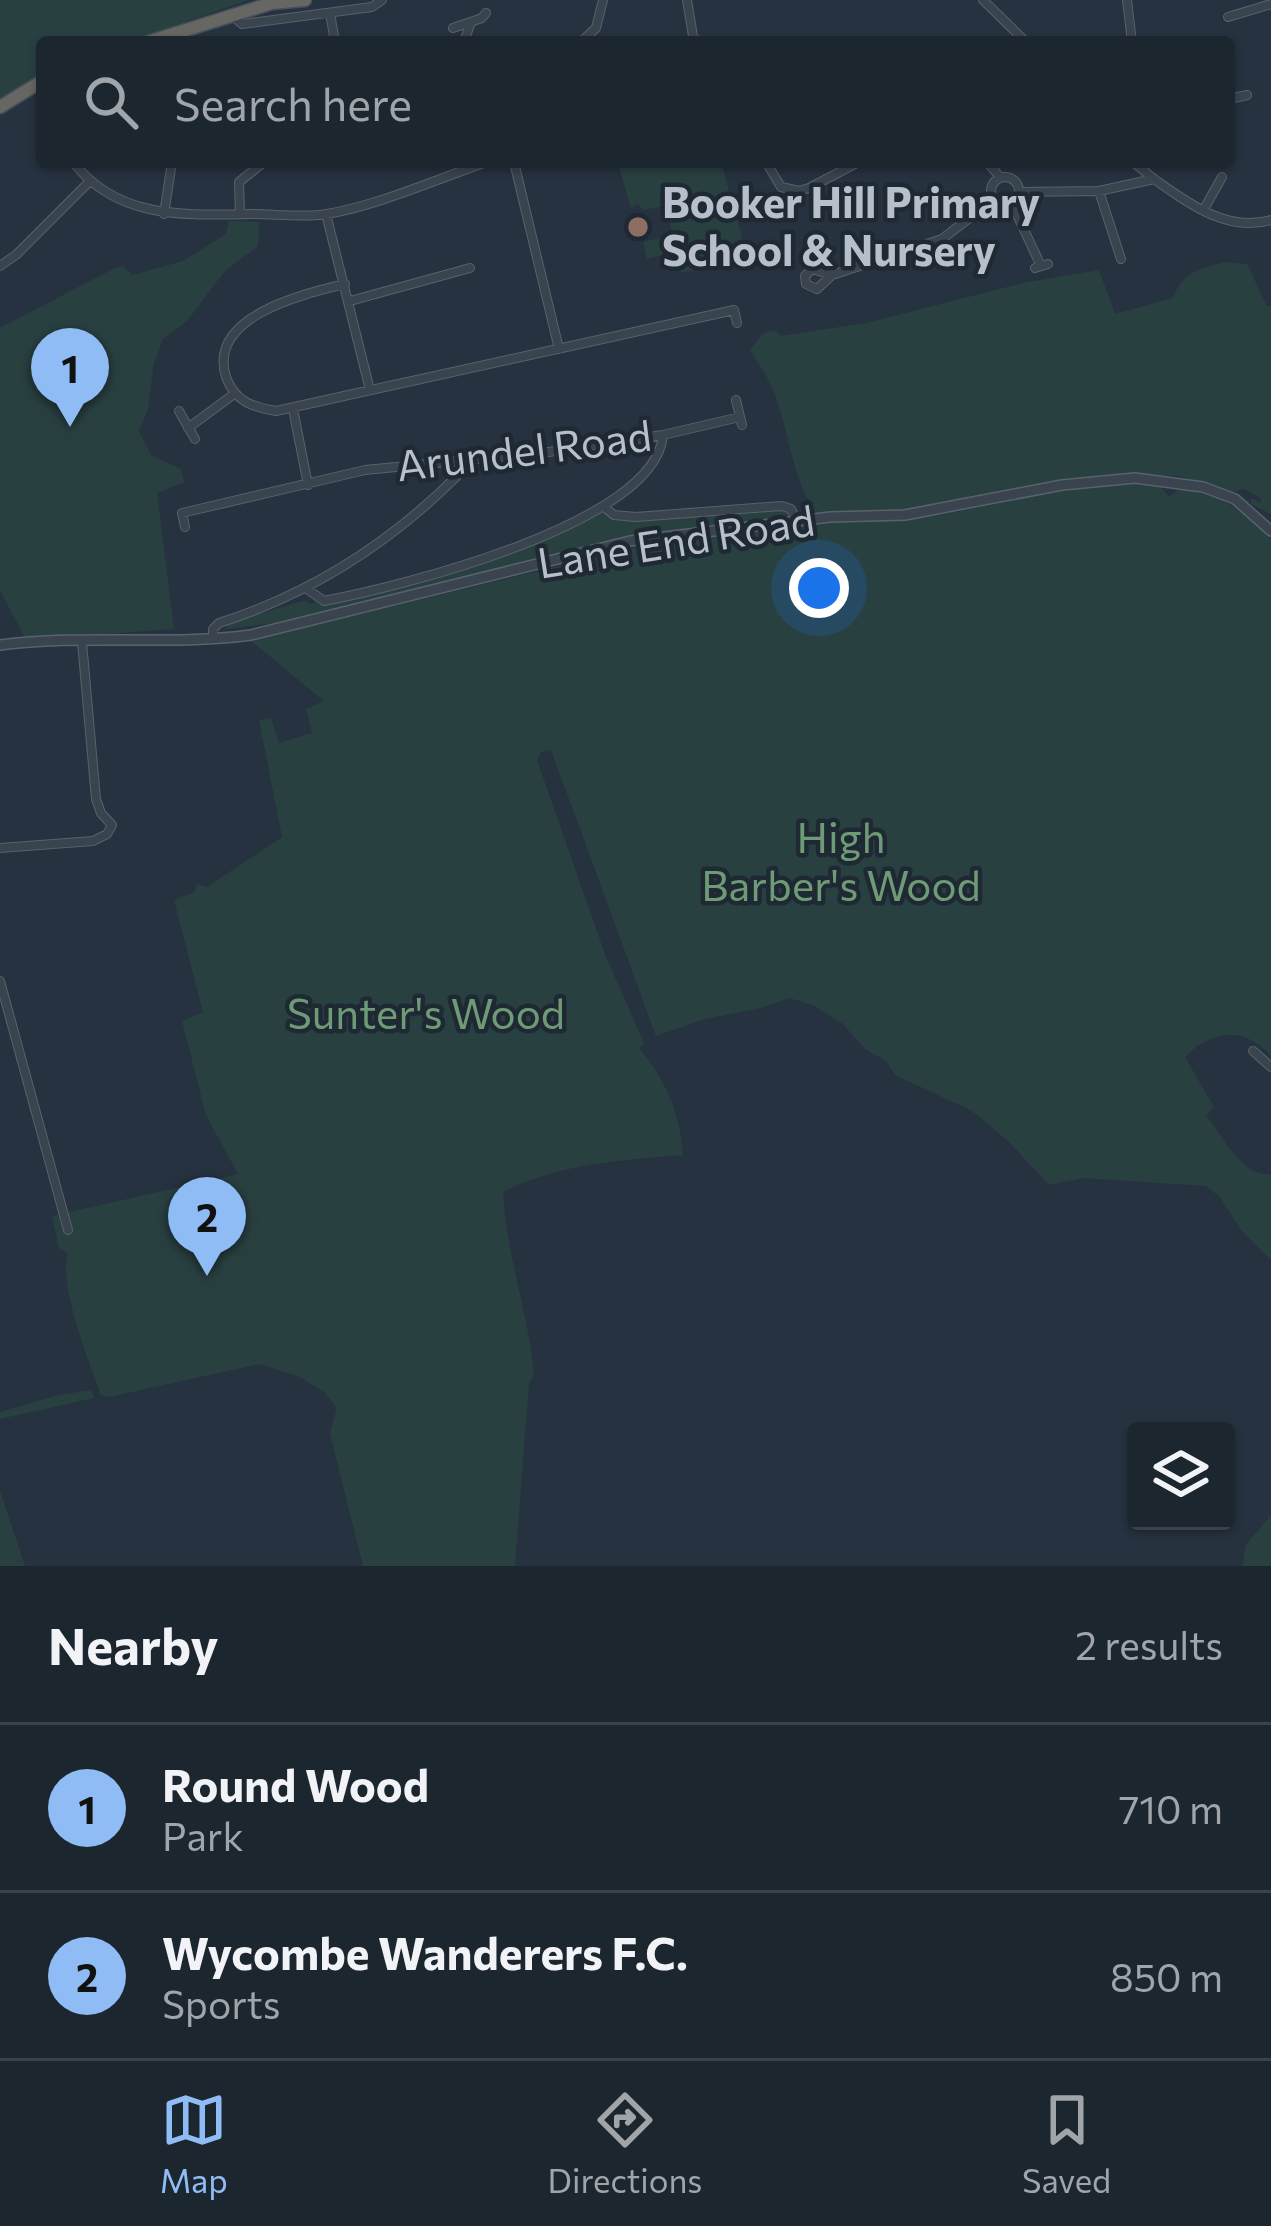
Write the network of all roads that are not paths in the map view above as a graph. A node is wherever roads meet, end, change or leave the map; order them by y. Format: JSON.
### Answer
{"nodes":[{"id":1,"x":305,"y":0,"type":"edge"},
{"id":2,"x":382,"y":0,"type":"edge"},
{"id":3,"x":603,"y":0,"type":"edge"},
{"id":4,"x":983,"y":0,"type":"edge"},
{"id":5,"x":1127,"y":0,"type":"edge"},
{"id":6,"x":689,"y":1,"type":"edge"},
{"id":7,"x":1271,"y":4,"type":"edge"},
{"id":8,"x":330,"y":13,"type":"junction"},
{"id":9,"x":486,"y":13,"type":"dead end"},
{"id":10,"x":233,"y":15,"type":"junction"},
{"id":11,"x":1228,"y":17,"type":"dead end"},
{"id":12,"x":471,"y":22,"type":"junction"},
{"id":13,"x":197,"y":25,"type":"junction"},
{"id":14,"x":452,"y":28,"type":"dead end"},
{"id":15,"x":165,"y":36,"type":"edge"},
{"id":16,"x":200,"y":36,"type":"edge"},
{"id":17,"x":334,"y":36,"type":"edge"},
{"id":18,"x":466,"y":36,"type":"edge"},
{"id":19,"x":587,"y":36,"type":"edge"},
{"id":20,"x":693,"y":36,"type":"edge"},
{"id":21,"x":1020,"y":36,"type":"edge"},
{"id":22,"x":1131,"y":36,"type":"edge"},
{"id":23,"x":36,"y":87,"type":"edge"},
{"id":24,"x":1247,"y":95,"type":"dead end"},
{"id":25,"x":1235,"y":98,"type":"edge"},
{"id":26,"x":0,"y":107,"type":"edge"},
{"id":27,"x":78,"y":168,"type":"edge"},
{"id":28,"x":171,"y":168,"type":"edge"},
{"id":29,"x":257,"y":168,"type":"edge"},
{"id":30,"x":468,"y":168,"type":"edge"},
{"id":31,"x":515,"y":168,"type":"edge"},
{"id":32,"x":770,"y":168,"type":"edge"},
{"id":33,"x":851,"y":168,"type":"edge"},
{"id":34,"x":992,"y":168,"type":"edge"},
{"id":35,"x":1140,"y":168,"type":"edge"},
{"id":36,"x":1000,"y":177,"type":"junction"},
{"id":37,"x":1222,"y":177,"type":"dead end"},
{"id":38,"x":1154,"y":179,"type":"junction"},
{"id":39,"x":89,"y":182,"type":"junction"},
{"id":40,"x":1099,"y":191,"type":"junction"},
{"id":41,"x":1019,"y":192,"type":"junction"},
{"id":42,"x":993,"y":200,"type":"junction"},
{"id":43,"x":1012,"y":203,"type":"junction"},
{"id":44,"x":1204,"y":209,"type":"junction"},
{"id":45,"x":164,"y":214,"type":"junction"},
{"id":46,"x":240,"y":214,"type":"junction"},
{"id":47,"x":326,"y":214,"type":"junction"},
{"id":48,"x":1271,"y":220,"type":"edge"},
{"id":49,"x":1121,"y":259,"type":"dead end"},
{"id":50,"x":0,"y":266,"type":"edge"},
{"id":51,"x":1041,"y":266,"type":"dead end"},
{"id":52,"x":470,"y":268,"type":"dead end"},
{"id":53,"x":832,"y":275,"type":"dead end"},
{"id":54,"x":345,"y":284,"type":"junction"},
{"id":55,"x":350,"y":301,"type":"junction"},
{"id":56,"x":737,"y":323,"type":"dead end"},
{"id":57,"x":559,"y":349,"type":"junction"},
{"id":58,"x":370,"y":390,"type":"junction"},
{"id":59,"x":234,"y":394,"type":"junction"},
{"id":60,"x":736,"y":400,"type":"dead end"},
{"id":61,"x":293,"y":409,"type":"junction"},
{"id":62,"x":179,"y":411,"type":"dead end"},
{"id":63,"x":188,"y":428,"type":"junction"},
{"id":64,"x":663,"y":435,"type":"junction"},
{"id":65,"x":195,"y":439,"type":"dead end"},
{"id":66,"x":462,"y":463,"type":"junction"},
{"id":67,"x":308,"y":485,"type":"junction"},
{"id":68,"x":604,"y":507,"type":"junction"},
{"id":69,"x":797,"y":522,"type":"junction"},
{"id":70,"x":1269,"y":524,"type":"edge"},
{"id":71,"x":184,"y":527,"type":"dead end"},
{"id":72,"x":307,"y":589,"type":"junction"},
{"id":73,"x":213,"y":640,"type":"junction"},
{"id":74,"x":82,"y":642,"type":"junction"},
{"id":75,"x":0,"y":645,"type":"edge"},
{"id":76,"x":0,"y":848,"type":"edge"},
{"id":77,"x":0,"y":981,"type":"edge"},
{"id":78,"x":1253,"y":1051,"type":"dead end"},
{"id":79,"x":1271,"y":1067,"type":"edge"},
{"id":80,"x":68,"y":1230,"type":"dead end"}],
"edges":[{"from":1,"to":10,"type":"highway"},
{"from":2,"to":8,"type":"street"},
{"from":3,"to":19,"type":"street"},
{"from":4,"to":21,"type":"street"},
{"from":5,"to":22,"type":"street"},
{"from":6,"to":20,"type":"street"},
{"from":7,"to":11,"type":"street"},
{"from":8,"to":10,"type":"street"},
{"from":8,"to":17,"type":"street"},
{"from":9,"to":12,"type":"street"},
{"from":10,"to":13,"type":"highway"},
{"from":12,"to":14,"type":"street"},
{"from":12,"to":18,"type":"street"},
{"from":13,"to":15,"type":"highway"},
{"from":13,"to":16,"type":"street"},
{"from":23,"to":26,"type":"highway"},
{"from":24,"to":25,"type":"street"},
{"from":27,"to":39,"type":"street"},
{"from":28,"to":45,"type":"street"},
{"from":29,"to":46,"type":"street"},
{"from":30,"to":47,"type":"street"},
{"from":31,"to":57,"type":"street"},
{"from":32,"to":33,"type":"street"},
{"from":34,"to":36,"type":"street"},
{"from":35,"to":38,"type":"street"},
{"from":36,"to":41,"type":"street"},
{"from":36,"to":42,"type":"street"},
{"from":37,"to":44,"type":"street"},
{"from":38,"to":40,"type":"street"},
{"from":38,"to":44,"type":"street"},
{"from":39,"to":45,"type":"street"},
{"from":39,"to":50,"type":"street"},
{"from":40,"to":41,"type":"street"},
{"from":40,"to":49,"type":"street"},
{"from":41,"to":43,"type":"street"},
{"from":42,"to":43,"type":"street"},
{"from":42,"to":53,"type":"street"},
{"from":43,"to":51,"type":"street"},
{"from":44,"to":48,"type":"street"},
{"from":45,"to":46,"type":"street"},
{"from":46,"to":47,"type":"street"},
{"from":47,"to":54,"type":"street"},
{"from":52,"to":55,"type":"street"},
{"from":54,"to":55,"type":"street"},
{"from":54,"to":59,"type":"street"},
{"from":55,"to":58,"type":"street"},
{"from":56,"to":57,"type":"street"},
{"from":57,"to":58,"type":"street"},
{"from":58,"to":61,"type":"street"},
{"from":59,"to":61,"type":"street"},
{"from":59,"to":63,"type":"street"},
{"from":60,"to":64,"type":"street","name":"Arundel Road"},
{"from":61,"to":67,"type":"street"},
{"from":62,"to":63,"type":"street"},
{"from":63,"to":65,"type":"street"},
{"from":64,"to":66,"type":"street","name":"Arundel Road"},
{"from":64,"to":68,"type":"street"},
{"from":66,"to":67,"type":"street","name":"Arundel Road"},
{"from":66,"to":72,"type":"street"},
{"from":67,"to":71,"type":"street","name":"Arundel Road"},
{"from":68,"to":69,"type":"street"},
{"from":68,"to":72,"type":"street"},
{"from":69,"to":70,"type":"street","name":"Lane End Road"},
{"from":69,"to":73,"type":"street","name":"Lane End Road"},
{"from":72,"to":73,"type":"street"},
{"from":73,"to":74,"type":"street","name":"Lane End Road"},
{"from":74,"to":75,"type":"street","name":"Lane End Road"},
{"from":74,"to":76,"type":"street"},
{"from":77,"to":80,"type":"street"},
{"from":78,"to":79,"type":"street"}]}
